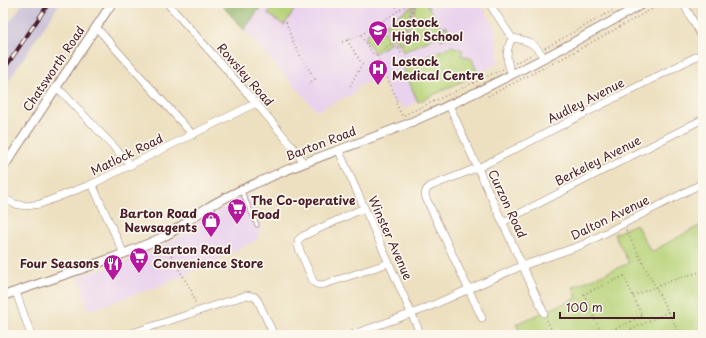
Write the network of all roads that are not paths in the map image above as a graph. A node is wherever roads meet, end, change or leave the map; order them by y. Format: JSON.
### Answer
{"nodes":[{"id":1,"x":112,"y":3,"type":"edge"},
{"id":2,"x":167,"y":3,"type":"edge"},
{"id":3,"x":489,"y":3,"type":"edge"},
{"id":4,"x":644,"y":3,"type":"edge"},
{"id":5,"x":683,"y":3,"type":"edge"},
{"id":6,"x":96,"y":27,"type":"junction"},
{"id":7,"x":512,"y":38,"type":"junction"},
{"id":8,"x":703,"y":39,"type":"edge"},
{"id":9,"x":703,"y":53,"type":"edge"},
{"id":10,"x":544,"y":58,"type":"junction"},
{"id":11,"x":512,"y":74,"type":"junction"},
{"id":12,"x":56,"y":88,"type":"junction"},
{"id":13,"x":256,"y":103,"type":"junction"},
{"id":14,"x":449,"y":105,"type":"junction"},
{"id":15,"x":703,"y":120,"type":"edge"},
{"id":16,"x":193,"y":135,"type":"junction"},
{"id":17,"x":339,"y":151,"type":"junction"},
{"id":18,"x":303,"y":163,"type":"junction"},
{"id":19,"x":130,"y":165,"type":"junction"},
{"id":20,"x":3,"y":168,"type":"edge"},
{"id":21,"x":478,"y":168,"type":"junction"},
{"id":22,"x":703,"y":183,"type":"edge"},
{"id":23,"x":92,"y":184,"type":"junction"},
{"id":24,"x":241,"y":190,"type":"junction"},
{"id":25,"x":3,"y":198,"type":"edge"},
{"id":26,"x":364,"y":208,"type":"junction"},
{"id":27,"x":503,"y":222,"type":"junction"},
{"id":28,"x":257,"y":225,"type":"dead end"},
{"id":29,"x":124,"y":254,"type":"junction"},
{"id":30,"x":389,"y":263,"type":"junction"},
{"id":31,"x":523,"y":266,"type":"junction"},
{"id":32,"x":468,"y":289,"type":"junction"},
{"id":33,"x":16,"y":292,"type":"junction"},
{"id":34,"x":3,"y":296,"type":"edge"},
{"id":35,"x":544,"y":312,"type":"road end"},
{"id":36,"x":412,"y":314,"type":"junction"},
{"id":37,"x":482,"y":318,"type":"dead end"},
{"id":38,"x":31,"y":335,"type":"edge"},
{"id":39,"x":126,"y":335,"type":"edge"},
{"id":40,"x":274,"y":335,"type":"edge"},
{"id":41,"x":351,"y":335,"type":"edge"},
{"id":42,"x":421,"y":335,"type":"edge"}],
"edges":[{"from":1,"to":6,"type":"street","name":"Chatsworth Road"},
{"from":2,"to":13,"type":"street","name":"Rowsley Road"},
{"from":3,"to":7,"type":"street"},
{"from":4,"to":10,"type":"street","name":"Barton Road"},
{"from":5,"to":8,"type":"street"},
{"from":6,"to":12,"type":"street","name":"Chatsworth Road"},
{"from":6,"to":16,"type":"street"},
{"from":7,"to":10,"type":"street"},
{"from":7,"to":11,"type":"street"},
{"from":9,"to":21,"type":"street","name":"Audley Avenue"},
{"from":10,"to":11,"type":"street","name":"Barton Road"},
{"from":11,"to":14,"type":"street","name":"Barton Road"},
{"from":12,"to":19,"type":"street"},
{"from":12,"to":20,"type":"street","name":"Chatsworth Road"},
{"from":13,"to":16,"type":"street","name":"Matlock Road"},
{"from":13,"to":18,"type":"street","name":"Rowsley Road"},
{"from":14,"to":17,"type":"street","name":"Barton Road"},
{"from":14,"to":21,"type":"street","name":"Curzon Road"},
{"from":15,"to":27,"type":"street","name":"Berkeley Avenue"},
{"from":16,"to":19,"type":"street","name":"Matlock Road"},
{"from":17,"to":18,"type":"street","name":"Barton Road"},
{"from":17,"to":26,"type":"street","name":"Winster Avenue"},
{"from":18,"to":24,"type":"street","name":"Barton Road"},
{"from":19,"to":23,"type":"street","name":"Matlock Road"},
{"from":21,"to":27,"type":"street","name":"Curzon Road"},
{"from":21,"to":32,"type":"street","name":"Audley Avenue"},
{"from":22,"to":31,"type":"street","name":"Dalton Avenue"},
{"from":23,"to":25,"type":"street","name":"Matlock Road"},
{"from":23,"to":29,"type":"street"},
{"from":24,"to":28,"type":"lane"},
{"from":24,"to":29,"type":"street","name":"Barton Road"},
{"from":26,"to":30,"type":"street","name":"Winster Avenue"},
{"from":26,"to":30,"type":"street"},
{"from":27,"to":31,"type":"street","name":"Curzon Road"},
{"from":29,"to":33,"type":"street","name":"Barton Road"},
{"from":30,"to":36,"type":"street","name":"Winster Avenue"},
{"from":31,"to":32,"type":"street","name":"Dalton Avenue"},
{"from":31,"to":35,"type":"street","name":"Curzon Road"},
{"from":32,"to":36,"type":"street","name":"Dalton Avenue"},
{"from":32,"to":37,"type":"street"},
{"from":33,"to":34,"type":"street","name":"Barton Road"},
{"from":33,"to":38,"type":"street"},
{"from":36,"to":41,"type":"street","name":"Dalton Avenue"},
{"from":36,"to":42,"type":"street","name":"Winster Avenue"},
{"from":39,"to":40,"type":"street"}]}
